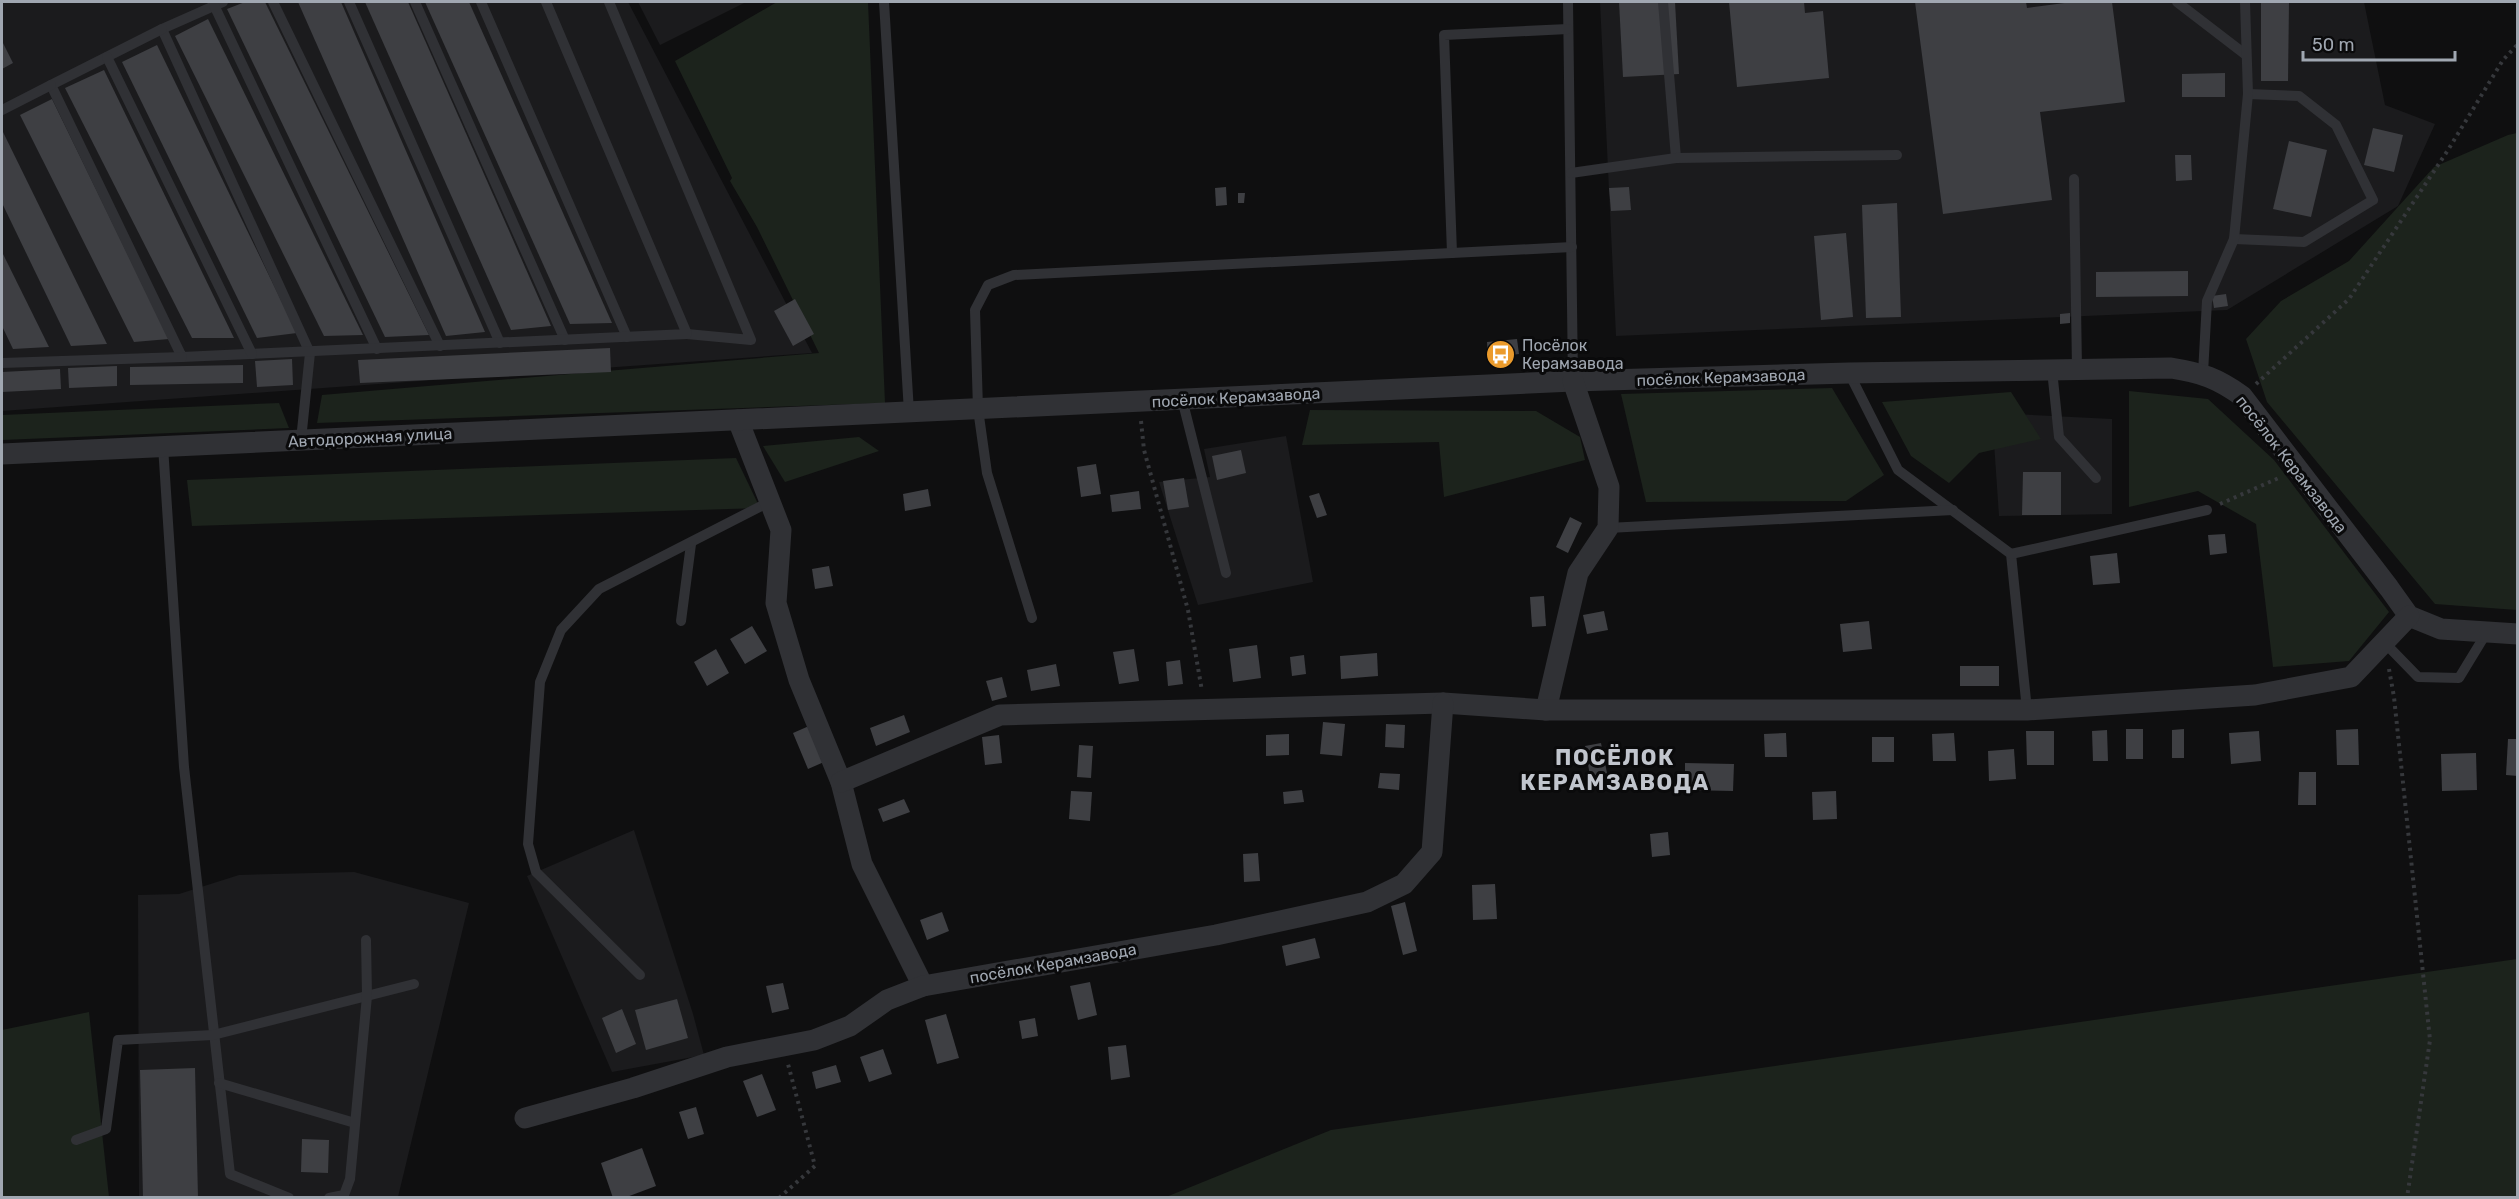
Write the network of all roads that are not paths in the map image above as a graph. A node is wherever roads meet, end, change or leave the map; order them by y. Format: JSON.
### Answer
{"nodes":[{"id":1,"x":273,"y":2,"type":"edge"},
{"id":2,"x":349,"y":2,"type":"edge"},
{"id":3,"x":415,"y":2,"type":"edge"},
{"id":4,"x":481,"y":2,"type":"edge"},
{"id":5,"x":546,"y":2,"type":"edge"},
{"id":6,"x":609,"y":2,"type":"edge"},
{"id":7,"x":884,"y":2,"type":"edge"},
{"id":8,"x":1568,"y":2,"type":"edge"},
{"id":9,"x":1663,"y":2,"type":"edge"},
{"id":10,"x":2177,"y":2,"type":"edge"},
{"id":11,"x":2246,"y":2,"type":"edge"},
{"id":12,"x":218,"y":3,"type":"edge"},
{"id":13,"x":162,"y":29,"type":"junction"},
{"id":14,"x":1568,"y":29,"type":"junction"},
{"id":15,"x":2246,"y":55,"type":"junction"},
{"id":16,"x":107,"y":57,"type":"junction"},
{"id":17,"x":51,"y":85,"type":"junction"},
{"id":18,"x":2247,"y":94,"type":"junction"},
{"id":19,"x":2,"y":110,"type":"edge"},
{"id":20,"x":1897,"y":155,"type":"dead end"},
{"id":21,"x":1676,"y":158,"type":"junction"},
{"id":22,"x":1571,"y":173,"type":"junction"},
{"id":23,"x":2074,"y":179,"type":"dead end"},
{"id":24,"x":2234,"y":239,"type":"junction"},
{"id":25,"x":1572,"y":247,"type":"junction"},
{"id":26,"x":1452,"y":253,"type":"junction"},
{"id":27,"x":687,"y":334,"type":"junction"},
{"id":28,"x":627,"y":337,"type":"junction"},
{"id":29,"x":565,"y":340,"type":"junction"},
{"id":30,"x":500,"y":343,"type":"junction"},
{"id":31,"x":440,"y":346,"type":"junction"},
{"id":32,"x":377,"y":349,"type":"junction"},
{"id":33,"x":310,"y":352,"type":"junction"},
{"id":34,"x":252,"y":354,"type":"junction"},
{"id":35,"x":182,"y":357,"type":"junction"},
{"id":36,"x":2,"y":363,"type":"edge"},
{"id":37,"x":2077,"y":369,"type":"junction"},
{"id":38,"x":2052,"y":370,"type":"junction"},
{"id":39,"x":1849,"y":373,"type":"junction"},
{"id":40,"x":2203,"y":373,"type":"junction"},
{"id":41,"x":1573,"y":381,"type":"junction"},
{"id":42,"x":1182,"y":399,"type":"junction"},
{"id":43,"x":978,"y":408,"type":"junction"},
{"id":44,"x":909,"y":412,"type":"junction"},
{"id":45,"x":738,"y":420,"type":"junction"},
{"id":46,"x":302,"y":440,"type":"junction"},
{"id":47,"x":163,"y":446,"type":"junction"},
{"id":48,"x":2,"y":454,"type":"edge"},
{"id":49,"x":2096,"y":478,"type":"dead end"},
{"id":50,"x":771,"y":501,"type":"junction"},
{"id":51,"x":1953,"y":510,"type":"junction"},
{"id":52,"x":2207,"y":510,"type":"road end"},
{"id":53,"x":1608,"y":528,"type":"junction"},
{"id":54,"x":691,"y":544,"type":"junction"},
{"id":55,"x":2011,"y":554,"type":"junction"},
{"id":56,"x":1226,"y":573,"type":"dead end"},
{"id":57,"x":2409,"y":616,"type":"junction"},
{"id":58,"x":1032,"y":618,"type":"dead end"},
{"id":59,"x":681,"y":621,"type":"dead end"},
{"id":60,"x":2487,"y":632,"type":"junction"},
{"id":61,"x":2517,"y":634,"type":"edge"},
{"id":62,"x":2384,"y":642,"type":"junction"},
{"id":63,"x":1443,"y":703,"type":"junction"},
{"id":64,"x":1546,"y":710,"type":"junction"},
{"id":65,"x":2027,"y":710,"type":"junction"},
{"id":66,"x":841,"y":782,"type":"junction"},
{"id":67,"x":366,"y":940,"type":"dead end"},
{"id":68,"x":640,"y":975,"type":"dead end"},
{"id":69,"x":414,"y":984,"type":"dead end"},
{"id":70,"x":923,"y":986,"type":"junction"},
{"id":71,"x":367,"y":996,"type":"junction"},
{"id":72,"x":213,"y":1035,"type":"junction"},
{"id":73,"x":219,"y":1083,"type":"junction"},
{"id":74,"x":525,"y":1118,"type":"dead end"},
{"id":75,"x":355,"y":1123,"type":"junction"},
{"id":76,"x":76,"y":1140,"type":"dead end"},
{"id":77,"x":289,"y":1197,"type":"edge"},
{"id":78,"x":329,"y":1197,"type":"edge"}],
"edges":[{"from":1,"to":31,"type":"lane"},
{"from":2,"to":30,"type":"lane"},
{"from":3,"to":29,"type":"lane"},
{"from":4,"to":28,"type":"lane"},
{"from":5,"to":27,"type":"lane"},
{"from":6,"to":27,"type":"lane"},
{"from":7,"to":44,"type":"lane"},
{"from":8,"to":14,"type":"lane"},
{"from":9,"to":21,"type":"lane"},
{"from":10,"to":15,"type":"lane"},
{"from":11,"to":15,"type":"lane"},
{"from":12,"to":13,"type":"lane"},
{"from":12,"to":32,"type":"lane"},
{"from":13,"to":16,"type":"lane"},
{"from":13,"to":33,"type":"lane"},
{"from":14,"to":22,"type":"lane"},
{"from":14,"to":26,"type":"lane"},
{"from":15,"to":18,"type":"lane"},
{"from":16,"to":17,"type":"lane"},
{"from":16,"to":34,"type":"lane"},
{"from":17,"to":19,"type":"lane"},
{"from":17,"to":35,"type":"lane"},
{"from":18,"to":24,"type":"lane"},
{"from":18,"to":24,"type":"lane"},
{"from":20,"to":21,"type":"lane"},
{"from":21,"to":22,"type":"lane"},
{"from":22,"to":25,"type":"lane"},
{"from":23,"to":37,"type":"lane"},
{"from":24,"to":40,"type":"lane"},
{"from":25,"to":26,"type":"lane"},
{"from":25,"to":41,"type":"lane"},
{"from":26,"to":43,"type":"lane"},
{"from":27,"to":28,"type":"lane"},
{"from":28,"to":29,"type":"lane"},
{"from":29,"to":30,"type":"lane"},
{"from":30,"to":31,"type":"lane"},
{"from":31,"to":32,"type":"lane"},
{"from":32,"to":33,"type":"lane"},
{"from":33,"to":34,"type":"lane"},
{"from":33,"to":46,"type":"lane"},
{"from":34,"to":35,"type":"lane"},
{"from":35,"to":36,"type":"lane"},
{"from":37,"to":38,"type":"street","name":"посёлок Керамзавода"},
{"from":37,"to":40,"type":"street","name":"посёлок Керамзавода"},
{"from":38,"to":39,"type":"street","name":"посёлок Керамзавода"},
{"from":38,"to":49,"type":"lane"},
{"from":39,"to":41,"type":"street","name":"посёлок Керамзавода"},
{"from":39,"to":51,"type":"lane"},
{"from":40,"to":57,"type":"street","name":"посёлок Керамзавода"},
{"from":41,"to":42,"type":"street","name":"посёлок Керамзавода"},
{"from":41,"to":53,"type":"street"},
{"from":42,"to":43,"type":"street","name":"посёлок Керамзавода"},
{"from":42,"to":56,"type":"lane"},
{"from":43,"to":44,"type":"street","name":"посёлок Керамзавода"},
{"from":43,"to":58,"type":"lane"},
{"from":44,"to":45,"type":"street","name":"посёлок Керамзавода"},
{"from":45,"to":46,"type":"street","name":"Автодорожная улица"},
{"from":45,"to":50,"type":"street"},
{"from":46,"to":47,"type":"street","name":"Автодорожная улица"},
{"from":47,"to":48,"type":"street","name":"Автодорожная улица"},
{"from":47,"to":72,"type":"lane"},
{"from":50,"to":54,"type":"lane"},
{"from":50,"to":66,"type":"street"},
{"from":51,"to":53,"type":"lane"},
{"from":51,"to":55,"type":"lane"},
{"from":52,"to":55,"type":"lane"},
{"from":53,"to":64,"type":"street"},
{"from":54,"to":59,"type":"lane"},
{"from":54,"to":68,"type":"lane"},
{"from":55,"to":65,"type":"lane"},
{"from":57,"to":60,"type":"street"},
{"from":57,"to":62,"type":"street"},
{"from":60,"to":61,"type":"street"},
{"from":60,"to":62,"type":"lane"},
{"from":62,"to":65,"type":"street"},
{"from":63,"to":64,"type":"street"},
{"from":63,"to":66,"type":"street"},
{"from":63,"to":70,"type":"street","name":"посёлок Керамзавода"},
{"from":64,"to":65,"type":"street"},
{"from":66,"to":70,"type":"street"},
{"from":67,"to":71,"type":"lane"},
{"from":69,"to":71,"type":"lane"},
{"from":70,"to":74,"type":"street","name":"посёлок Керамзавода"},
{"from":71,"to":72,"type":"lane"},
{"from":71,"to":75,"type":"lane"},
{"from":72,"to":73,"type":"lane"},
{"from":72,"to":76,"type":"lane"},
{"from":73,"to":75,"type":"lane"},
{"from":73,"to":77,"type":"lane"},
{"from":75,"to":78,"type":"lane"}]}
